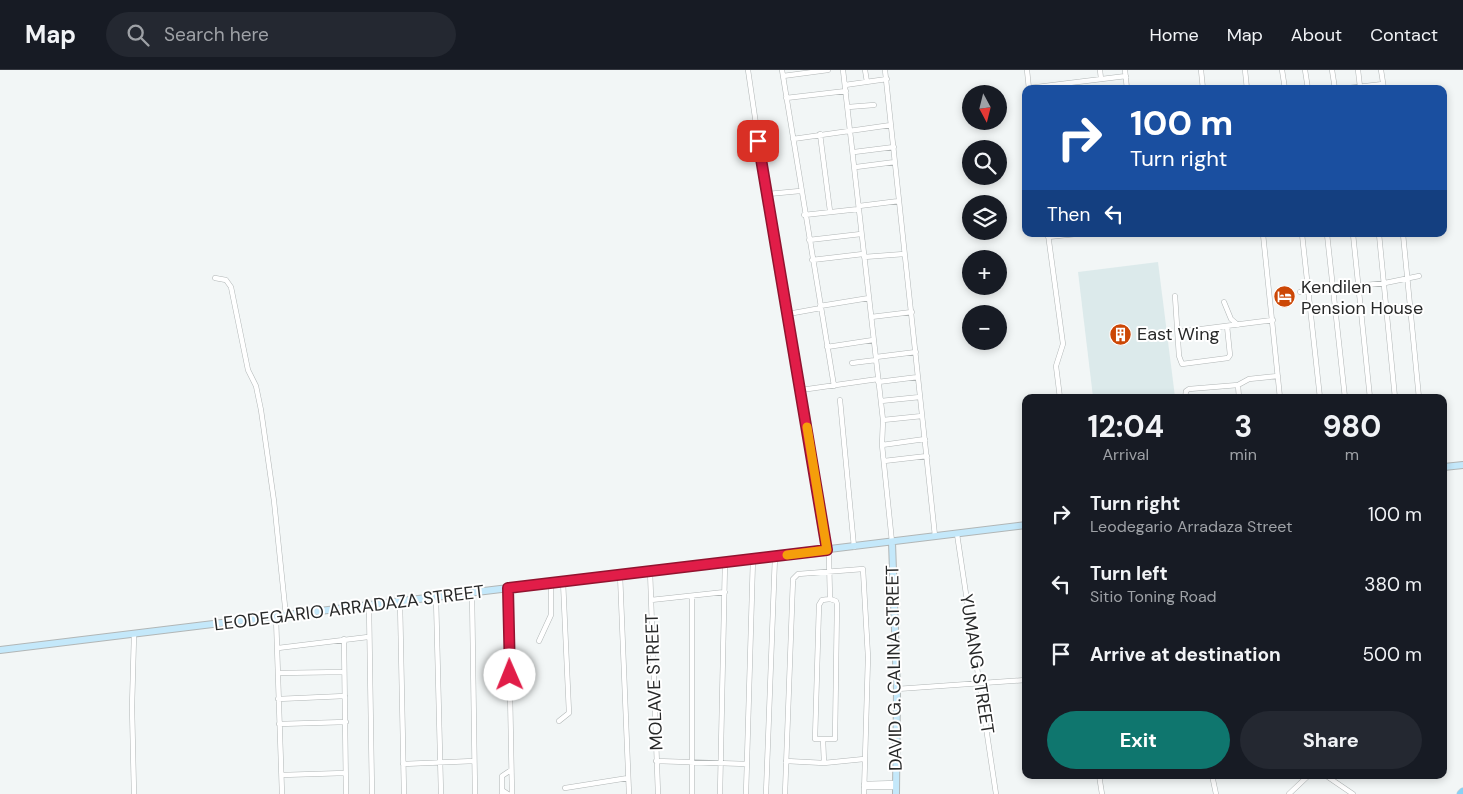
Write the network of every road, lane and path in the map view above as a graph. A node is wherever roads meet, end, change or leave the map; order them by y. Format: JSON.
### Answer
{"nodes":[{"id":1,"x":748,"y":70,"type":"edge"},
{"id":2,"x":782,"y":70,"type":"edge"},
{"id":3,"x":828,"y":70,"type":"edge"},
{"id":4,"x":843,"y":70,"type":"edge"},
{"id":5,"x":865,"y":70,"type":"edge"},
{"id":6,"x":886,"y":70,"type":"edge"},
{"id":7,"x":1027,"y":70,"type":"edge"},
{"id":8,"x":1100,"y":70,"type":"edge"},
{"id":9,"x":1201,"y":70,"type":"edge"},
{"id":10,"x":1245,"y":70,"type":"edge"},
{"id":11,"x":1282,"y":70,"type":"edge"},
{"id":12,"x":1305,"y":70,"type":"edge"},
{"id":13,"x":1332,"y":70,"type":"edge"},
{"id":14,"x":1358,"y":70,"type":"edge"},
{"id":15,"x":1381,"y":70,"type":"edge"},
{"id":16,"x":1125,"y":73,"type":"edge"},
{"id":17,"x":783,"y":76,"type":"junction"},
{"id":18,"x":887,"y":79,"type":"junction"},
{"id":19,"x":1101,"y":79,"type":"junction"},
{"id":20,"x":867,"y":82,"type":"junction"},
{"id":21,"x":845,"y":85,"type":"junction"},
{"id":22,"x":1029,"y":85,"type":"edge"},
{"id":23,"x":1053,"y":85,"type":"edge"},
{"id":24,"x":1203,"y":85,"type":"edge"},
{"id":25,"x":1247,"y":85,"type":"edge"},
{"id":26,"x":1284,"y":85,"type":"edge"},
{"id":27,"x":1307,"y":85,"type":"edge"},
{"id":28,"x":1334,"y":85,"type":"edge"},
{"id":29,"x":1360,"y":85,"type":"edge"},
{"id":30,"x":1383,"y":85,"type":"edge"},
{"id":31,"x":846,"y":91,"type":"junction"},
{"id":32,"x":786,"y":98,"type":"junction"},
{"id":33,"x":874,"y":105,"type":"dead end"},
{"id":34,"x":848,"y":108,"type":"junction"},
{"id":35,"x":891,"y":125,"type":"junction"},
{"id":36,"x":851,"y":130,"type":"junction"},
{"id":37,"x":820,"y":134,"type":"junction"},
{"id":38,"x":793,"y":139,"type":"junction"},
{"id":39,"x":894,"y":147,"type":"junction"},
{"id":40,"x":854,"y":152,"type":"junction"},
{"id":41,"x":895,"y":162,"type":"junction"},
{"id":42,"x":856,"y":167,"type":"junction"},
{"id":43,"x":800,"y":191,"type":"junction"},
{"id":44,"x":768,"y":194,"type":"junction"},
{"id":45,"x":899,"y":201,"type":"junction"},
{"id":46,"x":859,"y":207,"type":"junction"},
{"id":47,"x":830,"y":211,"type":"junction"},
{"id":48,"x":804,"y":214,"type":"junction"},
{"id":49,"x":861,"y":234,"type":"junction"},
{"id":50,"x":1048,"y":237,"type":"edge"},
{"id":51,"x":1264,"y":237,"type":"edge"},
{"id":52,"x":1302,"y":237,"type":"edge"},
{"id":53,"x":1327,"y":237,"type":"edge"},
{"id":54,"x":1352,"y":237,"type":"edge"},
{"id":55,"x":1379,"y":237,"type":"edge"},
{"id":56,"x":1403,"y":237,"type":"edge"},
{"id":57,"x":809,"y":240,"type":"junction"},
{"id":58,"x":904,"y":254,"type":"junction"},
{"id":59,"x":863,"y":256,"type":"junction"},
{"id":60,"x":812,"y":260,"type":"junction"},
{"id":61,"x":1419,"y":276,"type":"dead end"},
{"id":62,"x":216,"y":278,"type":"dead end"},
{"id":63,"x":1408,"y":278,"type":"junction"},
{"id":64,"x":1385,"y":282,"type":"junction"},
{"id":65,"x":1359,"y":285,"type":"junction"},
{"id":66,"x":1334,"y":288,"type":"junction"},
{"id":67,"x":1309,"y":290,"type":"junction"},
{"id":68,"x":1300,"y":292,"type":"dead end"},
{"id":69,"x":1175,"y":296,"type":"dead end"},
{"id":70,"x":869,"y":298,"type":"junction"},
{"id":71,"x":1224,"y":302,"type":"dead end"},
{"id":72,"x":821,"y":307,"type":"junction"},
{"id":73,"x":912,"y":312,"type":"junction"},
{"id":74,"x":788,"y":314,"type":"junction"},
{"id":75,"x":871,"y":317,"type":"junction"},
{"id":76,"x":1273,"y":320,"type":"junction"},
{"id":77,"x":1238,"y":325,"type":"junction"},
{"id":78,"x":1227,"y":326,"type":"junction"},
{"id":79,"x":1178,"y":332,"type":"junction"},
{"id":80,"x":874,"y":340,"type":"junction"},
{"id":81,"x":827,"y":347,"type":"junction"},
{"id":82,"x":916,"y":352,"type":"junction"},
{"id":83,"x":876,"y":359,"type":"junction"},
{"id":84,"x":852,"y":363,"type":"dead end"},
{"id":85,"x":918,"y":376,"type":"junction"},
{"id":86,"x":1278,"y":376,"type":"junction"},
{"id":87,"x":878,"y":380,"type":"junction"},
{"id":88,"x":1238,"y":385,"type":"junction"},
{"id":89,"x":834,"y":386,"type":"junction"},
{"id":90,"x":801,"y":390,"type":"junction"},
{"id":91,"x":1060,"y":394,"type":"edge"},
{"id":92,"x":1186,"y":394,"type":"edge"},
{"id":93,"x":1239,"y":394,"type":"edge"},
{"id":94,"x":1280,"y":394,"type":"edge"},
{"id":95,"x":1320,"y":394,"type":"edge"},
{"id":96,"x":1345,"y":394,"type":"edge"},
{"id":97,"x":1370,"y":394,"type":"edge"},
{"id":98,"x":1395,"y":394,"type":"edge"},
{"id":99,"x":1419,"y":394,"type":"edge"},
{"id":100,"x":920,"y":397,"type":"junction"},
{"id":101,"x":840,"y":400,"type":"dead end"},
{"id":102,"x":881,"y":401,"type":"junction"},
{"id":103,"x":922,"y":416,"type":"junction"},
{"id":104,"x":883,"y":420,"type":"junction"},
{"id":105,"x":925,"y":439,"type":"junction"},
{"id":106,"x":882,"y":446,"type":"junction"},
{"id":107,"x":927,"y":456,"type":"junction"},
{"id":108,"x":884,"y":461,"type":"junction"},
{"id":109,"x":1463,"y":465,"type":"edge"},
{"id":110,"x":1447,"y":467,"type":"edge"},
{"id":111,"x":1022,"y":526,"type":"edge"},
{"id":112,"x":957,"y":534,"type":"junction"},
{"id":113,"x":936,"y":536,"type":"junction"},
{"id":114,"x":892,"y":542,"type":"junction"},
{"id":115,"x":854,"y":546,"type":"junction"},
{"id":116,"x":827,"y":550,"type":"junction"},
{"id":117,"x":775,"y":556,"type":"junction"},
{"id":118,"x":752,"y":558,"type":"junction"},
{"id":119,"x":725,"y":562,"type":"junction"},
{"id":120,"x":650,"y":570,"type":"junction"},
{"id":121,"x":831,"y":571,"type":"junction"},
{"id":122,"x":620,"y":574,"type":"junction"},
{"id":123,"x":563,"y":581,"type":"junction"},
{"id":124,"x":551,"y":582,"type":"junction"},
{"id":125,"x":508,"y":588,"type":"junction"},
{"id":126,"x":725,"y":592,"type":"junction"},
{"id":127,"x":472,"y":593,"type":"junction"},
{"id":128,"x":692,"y":596,"type":"junction"},
{"id":129,"x":436,"y":597,"type":"junction"},
{"id":130,"x":830,"y":599,"type":"junction"},
{"id":131,"x":650,"y":600,"type":"junction"},
{"id":132,"x":400,"y":602,"type":"junction"},
{"id":133,"x":369,"y":606,"type":"junction"},
{"id":134,"x":286,"y":616,"type":"junction"},
{"id":135,"x":276,"y":617,"type":"junction"},
{"id":136,"x":134,"y":634,"type":"junction"},
{"id":137,"x":368,"y":637,"type":"junction"},
{"id":138,"x":344,"y":639,"type":"junction"},
{"id":139,"x":539,"y":641,"type":"dead end"},
{"id":140,"x":278,"y":648,"type":"junction"},
{"id":141,"x":0,"y":650,"type":"edge"},
{"id":142,"x":344,"y":672,"type":"junction"},
{"id":143,"x":278,"y":673,"type":"junction"},
{"id":144,"x":1022,"y":680,"type":"edge"},
{"id":145,"x":980,"y":683,"type":"junction"},
{"id":146,"x":897,"y":689,"type":"junction"},
{"id":147,"x":345,"y":696,"type":"junction"},
{"id":148,"x":278,"y":699,"type":"junction"},
{"id":149,"x":560,"y":721,"type":"dead end"},
{"id":150,"x":346,"y":722,"type":"junction"},
{"id":151,"x":279,"y":724,"type":"junction"},
{"id":152,"x":823,"y":739,"type":"junction"},
{"id":153,"x":864,"y":759,"type":"junction"},
{"id":154,"x":474,"y":761,"type":"junction"},
{"id":155,"x":656,"y":761,"type":"junction"},
{"id":156,"x":786,"y":761,"type":"junction"},
{"id":157,"x":440,"y":762,"type":"junction"},
{"id":158,"x":690,"y":762,"type":"junction"},
{"id":159,"x":720,"y":762,"type":"junction"},
{"id":160,"x":824,"y":763,"type":"junction"},
{"id":161,"x":403,"y":764,"type":"junction"},
{"id":162,"x":747,"y":764,"type":"junction"},
{"id":163,"x":511,"y":770,"type":"junction"},
{"id":164,"x":346,"y":773,"type":"junction"},
{"id":165,"x":282,"y":775,"type":"junction"},
{"id":166,"x":628,"y":778,"type":"junction"},
{"id":167,"x":1100,"y":779,"type":"edge"},
{"id":168,"x":1213,"y":779,"type":"edge"},
{"id":169,"x":1305,"y":779,"type":"edge"},
{"id":170,"x":1331,"y":779,"type":"edge"},
{"id":171,"x":864,"y":786,"type":"junction"},
{"id":172,"x":565,"y":788,"type":"dead end"},
{"id":173,"x":896,"y":788,"type":"edge"},
{"id":174,"x":502,"y":792,"type":"edge"},
{"id":175,"x":134,"y":794,"type":"edge"},
{"id":176,"x":282,"y":794,"type":"edge"},
{"id":177,"x":346,"y":794,"type":"edge"},
{"id":178,"x":372,"y":794,"type":"edge"},
{"id":179,"x":404,"y":794,"type":"edge"},
{"id":180,"x":441,"y":794,"type":"edge"},
{"id":181,"x":475,"y":794,"type":"edge"},
{"id":182,"x":510,"y":794,"type":"edge"},
{"id":183,"x":629,"y":794,"type":"edge"},
{"id":184,"x":658,"y":794,"type":"edge"},
{"id":185,"x":692,"y":794,"type":"edge"},
{"id":186,"x":720,"y":794,"type":"edge"},
{"id":187,"x":746,"y":794,"type":"edge"},
{"id":188,"x":766,"y":794,"type":"edge"},
{"id":189,"x":785,"y":794,"type":"edge"},
{"id":190,"x":864,"y":794,"type":"edge"},
{"id":191,"x":996,"y":794,"type":"edge"},
{"id":192,"x":1102,"y":794,"type":"edge"},
{"id":193,"x":1216,"y":794,"type":"edge"},
{"id":194,"x":1289,"y":794,"type":"edge"},
{"id":195,"x":1353,"y":794,"type":"edge"}],
"edges":[{"from":1,"to":44,"type":"street"},
{"from":2,"to":17,"type":"street"},
{"from":3,"to":17,"type":"street"},
{"from":4,"to":21,"type":"street"},
{"from":5,"to":20,"type":"street"},
{"from":6,"to":18,"type":"street"},
{"from":7,"to":22,"type":"street"},
{"from":8,"to":19,"type":"street"},
{"from":9,"to":24,"type":"street"},
{"from":10,"to":25,"type":"street"},
{"from":11,"to":26,"type":"street"},
{"from":12,"to":27,"type":"street"},
{"from":13,"to":28,"type":"street"},
{"from":14,"to":29,"type":"street"},
{"from":15,"to":30,"type":"street"},
{"from":16,"to":19,"type":"street"},
{"from":17,"to":32,"type":"street"},
{"from":18,"to":20,"type":"street"},
{"from":18,"to":35,"type":"street"},
{"from":19,"to":23,"type":"street"},
{"from":20,"to":21,"type":"street"},
{"from":21,"to":31,"type":"street"},
{"from":31,"to":32,"type":"street"},
{"from":31,"to":34,"type":"street"},
{"from":32,"to":38,"type":"street"},
{"from":33,"to":34,"type":"street"},
{"from":34,"to":36,"type":"street"},
{"from":35,"to":36,"type":"street"},
{"from":35,"to":39,"type":"street"},
{"from":36,"to":37,"type":"street"},
{"from":36,"to":40,"type":"street"},
{"from":37,"to":38,"type":"street"},
{"from":37,"to":47,"type":"street"},
{"from":38,"to":43,"type":"street"},
{"from":39,"to":40,"type":"street"},
{"from":39,"to":41,"type":"street"},
{"from":40,"to":42,"type":"street"},
{"from":41,"to":42,"type":"street"},
{"from":41,"to":45,"type":"street"},
{"from":42,"to":46,"type":"street"},
{"from":43,"to":44,"type":"street"},
{"from":43,"to":48,"type":"street"},
{"from":44,"to":74,"type":"street"},
{"from":45,"to":46,"type":"street"},
{"from":45,"to":58,"type":"street"},
{"from":46,"to":47,"type":"street"},
{"from":46,"to":49,"type":"street"},
{"from":47,"to":48,"type":"street"},
{"from":48,"to":57,"type":"street"},
{"from":49,"to":57,"type":"street"},
{"from":49,"to":59,"type":"street"},
{"from":50,"to":91,"type":"street"},
{"from":51,"to":76,"type":"street"},
{"from":52,"to":67,"type":"street"},
{"from":53,"to":66,"type":"street"},
{"from":54,"to":65,"type":"street"},
{"from":55,"to":64,"type":"street"},
{"from":56,"to":63,"type":"street"},
{"from":57,"to":60,"type":"street"},
{"from":58,"to":59,"type":"street"},
{"from":58,"to":73,"type":"street"},
{"from":59,"to":60,"type":"street"},
{"from":59,"to":70,"type":"street"},
{"from":60,"to":72,"type":"street"},
{"from":61,"to":63,"type":"street"},
{"from":62,"to":134,"type":"street"},
{"from":63,"to":64,"type":"street"},
{"from":63,"to":99,"type":"street"},
{"from":64,"to":65,"type":"street"},
{"from":64,"to":98,"type":"street"},
{"from":65,"to":66,"type":"street"},
{"from":65,"to":97,"type":"street"},
{"from":66,"to":67,"type":"street"},
{"from":66,"to":96,"type":"street"},
{"from":67,"to":68,"type":"street"},
{"from":67,"to":95,"type":"street"},
{"from":69,"to":79,"type":"street"},
{"from":70,"to":72,"type":"street"},
{"from":70,"to":75,"type":"street"},
{"from":71,"to":77,"type":"street"},
{"from":72,"to":74,"type":"street"},
{"from":72,"to":81,"type":"street"},
{"from":73,"to":75,"type":"street"},
{"from":73,"to":82,"type":"street"},
{"from":74,"to":90,"type":"street"},
{"from":75,"to":80,"type":"street"},
{"from":76,"to":77,"type":"street"},
{"from":76,"to":86,"type":"street"},
{"from":77,"to":78,"type":"street"},
{"from":78,"to":79,"type":"street"},
{"from":78,"to":79,"type":"street"},
{"from":80,"to":81,"type":"street"},
{"from":80,"to":83,"type":"street"},
{"from":81,"to":89,"type":"street"},
{"from":82,"to":83,"type":"street"},
{"from":82,"to":85,"type":"street"},
{"from":83,"to":84,"type":"street"},
{"from":83,"to":87,"type":"street"},
{"from":85,"to":87,"type":"street"},
{"from":85,"to":100,"type":"street"},
{"from":86,"to":88,"type":"street"},
{"from":86,"to":94,"type":"street"},
{"from":87,"to":89,"type":"street"},
{"from":87,"to":102,"type":"street"},
{"from":88,"to":92,"type":"street"},
{"from":88,"to":93,"type":"street"},
{"from":89,"to":90,"type":"street"},
{"from":90,"to":116,"type":"street"},
{"from":100,"to":102,"type":"street"},
{"from":100,"to":103,"type":"street"},
{"from":101,"to":115,"type":"street"},
{"from":102,"to":104,"type":"street"},
{"from":103,"to":104,"type":"street"},
{"from":103,"to":105,"type":"street"},
{"from":104,"to":106,"type":"street"},
{"from":105,"to":106,"type":"street"},
{"from":105,"to":107,"type":"street"},
{"from":106,"to":108,"type":"street"},
{"from":107,"to":108,"type":"street"},
{"from":107,"to":113,"type":"street"},
{"from":108,"to":114,"type":"street"},
{"from":109,"to":110,"type":"street"},
{"from":111,"to":112,"type":"street","name":"LEODEGARIO ARRADAZA STREET"},
{"from":112,"to":113,"type":"street","name":"LEODEGARIO ARRADAZA STREET"},
{"from":112,"to":145,"type":"street","name":"YUMANG STREET"},
{"from":113,"to":114,"type":"street","name":"LEODEGARIO ARRADAZA STREET"},
{"from":114,"to":115,"type":"street","name":"LEODEGARIO ARRADAZA STREET"},
{"from":114,"to":146,"type":"street","name":"DAVID G. CALINA STREET"},
{"from":115,"to":116,"type":"street","name":"LEODEGARIO ARRADAZA STREET"},
{"from":116,"to":117,"type":"street","name":"LEODEGARIO ARRADAZA STREET"},
{"from":116,"to":121,"type":"street"},
{"from":117,"to":118,"type":"street","name":"LEODEGARIO ARRADAZA STREET"},
{"from":117,"to":188,"type":"street"},
{"from":118,"to":119,"type":"street","name":"LEODEGARIO ARRADAZA STREET"},
{"from":118,"to":162,"type":"street"},
{"from":119,"to":120,"type":"street","name":"LEODEGARIO ARRADAZA STREET"},
{"from":119,"to":126,"type":"street"},
{"from":120,"to":122,"type":"street","name":"LEODEGARIO ARRADAZA STREET"},
{"from":120,"to":131,"type":"street","name":"MOLAVE STREET"},
{"from":121,"to":130,"type":"street"},
{"from":121,"to":153,"type":"street"},
{"from":121,"to":156,"type":"street"},
{"from":122,"to":123,"type":"street","name":"LEODEGARIO ARRADAZA STREET"},
{"from":122,"to":166,"type":"street"},
{"from":123,"to":124,"type":"street","name":"LEODEGARIO ARRADAZA STREET"},
{"from":123,"to":149,"type":"street"},
{"from":124,"to":125,"type":"street","name":"LEODEGARIO ARRADAZA STREET"},
{"from":124,"to":139,"type":"street"},
{"from":125,"to":127,"type":"street","name":"LEODEGARIO ARRADAZA STREET"},
{"from":125,"to":163,"type":"street"},
{"from":126,"to":128,"type":"street"},
{"from":126,"to":159,"type":"street"},
{"from":127,"to":129,"type":"street","name":"LEODEGARIO ARRADAZA STREET"},
{"from":127,"to":154,"type":"street"},
{"from":128,"to":131,"type":"street"},
{"from":128,"to":158,"type":"street"},
{"from":129,"to":132,"type":"street","name":"LEODEGARIO ARRADAZA STREET"},
{"from":129,"to":157,"type":"street"},
{"from":130,"to":152,"type":"street"},
{"from":130,"to":152,"type":"street"},
{"from":131,"to":155,"type":"street","name":"MOLAVE STREET"},
{"from":132,"to":133,"type":"street","name":"LEODEGARIO ARRADAZA STREET"},
{"from":132,"to":161,"type":"street"},
{"from":133,"to":134,"type":"street","name":"LEODEGARIO ARRADAZA STREET"},
{"from":133,"to":137,"type":"street"},
{"from":134,"to":135,"type":"street","name":"LEODEGARIO ARRADAZA STREET"},
{"from":135,"to":136,"type":"street","name":"LEODEGARIO ARRADAZA STREET"},
{"from":135,"to":140,"type":"street"},
{"from":136,"to":141,"type":"street","name":"LEODEGARIO ARRADAZA STREET"},
{"from":136,"to":175,"type":"street"},
{"from":137,"to":138,"type":"street"},
{"from":137,"to":178,"type":"street"},
{"from":138,"to":140,"type":"street"},
{"from":138,"to":142,"type":"street"},
{"from":140,"to":143,"type":"street"},
{"from":142,"to":143,"type":"street"},
{"from":142,"to":147,"type":"street"},
{"from":143,"to":148,"type":"street"},
{"from":144,"to":145,"type":"street"},
{"from":145,"to":146,"type":"street"},
{"from":145,"to":191,"type":"street","name":"YUMANG STREET"},
{"from":146,"to":173,"type":"street","name":"DAVID G. CALINA STREET"},
{"from":147,"to":148,"type":"street"},
{"from":147,"to":150,"type":"street"},
{"from":148,"to":151,"type":"street"},
{"from":150,"to":151,"type":"street"},
{"from":150,"to":164,"type":"street"},
{"from":151,"to":165,"type":"street"},
{"from":152,"to":160,"type":"street"},
{"from":153,"to":160,"type":"street"},
{"from":153,"to":171,"type":"street"},
{"from":154,"to":157,"type":"street"},
{"from":154,"to":181,"type":"street"},
{"from":155,"to":158,"type":"street"},
{"from":155,"to":184,"type":"street","name":"MOLAVE STREET"},
{"from":156,"to":160,"type":"street"},
{"from":156,"to":189,"type":"street"},
{"from":157,"to":161,"type":"street"},
{"from":157,"to":180,"type":"street"},
{"from":158,"to":159,"type":"street"},
{"from":158,"to":185,"type":"street"},
{"from":159,"to":162,"type":"street"},
{"from":159,"to":186,"type":"street"},
{"from":161,"to":179,"type":"street"},
{"from":162,"to":187,"type":"street"},
{"from":163,"to":174,"type":"street"},
{"from":163,"to":182,"type":"street"},
{"from":164,"to":165,"type":"street"},
{"from":164,"to":177,"type":"street"},
{"from":165,"to":176,"type":"street"},
{"from":166,"to":172,"type":"street"},
{"from":166,"to":183,"type":"street"},
{"from":167,"to":192,"type":"street"},
{"from":168,"to":193,"type":"street"},
{"from":169,"to":194,"type":"street"},
{"from":170,"to":195,"type":"street"},
{"from":171,"to":173,"type":"street"},
{"from":171,"to":190,"type":"street"},
{"from":174,"to":182,"type":"street"}]}
